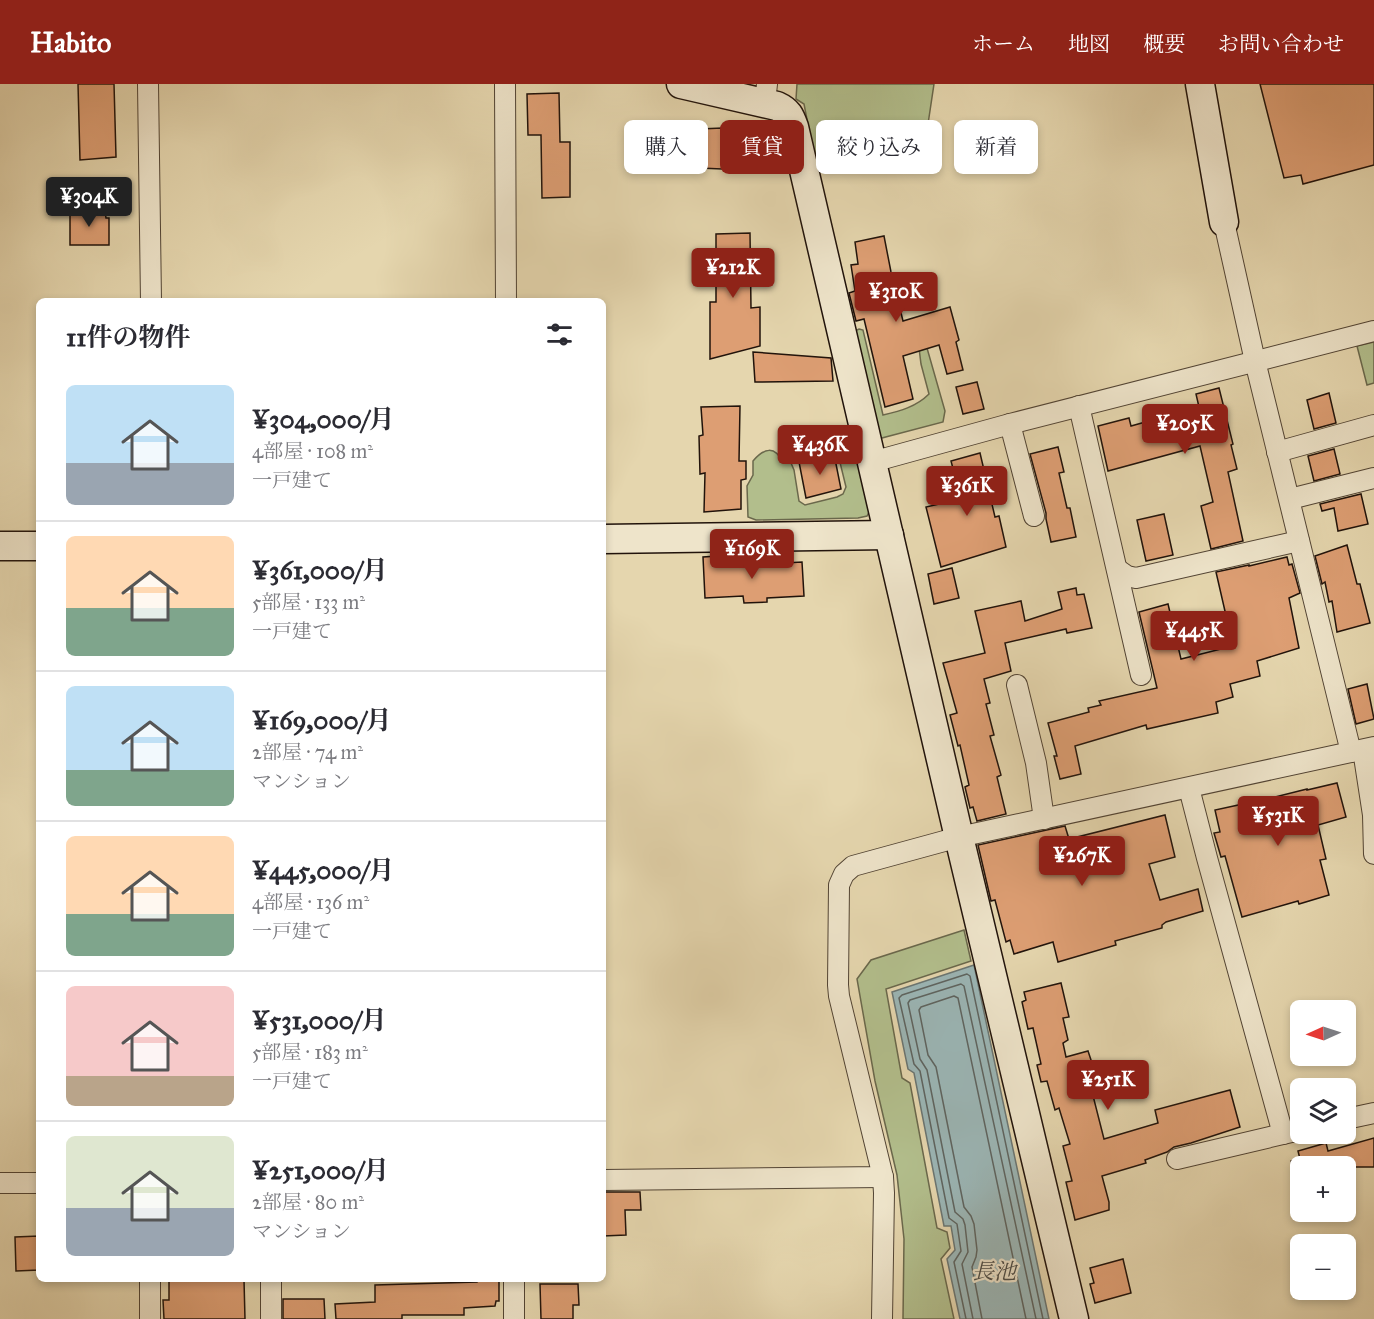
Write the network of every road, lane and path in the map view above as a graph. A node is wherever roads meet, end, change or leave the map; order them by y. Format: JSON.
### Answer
{"nodes":[{"id":1,"x":148,"y":84,"type":"edge"},
{"id":2,"x":505,"y":84,"type":"edge"},
{"id":3,"x":681,"y":84,"type":"edge"},
{"id":4,"x":1200,"y":84,"type":"edge"},
{"id":5,"x":766,"y":93,"type":"edge"},
{"id":6,"x":1224,"y":222,"type":"joint"},
{"id":7,"x":151,"y":298,"type":"edge"},
{"id":8,"x":506,"y":298,"type":"edge"},
{"id":9,"x":1374,"y":331,"type":"edge"},
{"id":10,"x":1255,"y":361,"type":"junction"},
{"id":11,"x":1079,"y":406,"type":"junction"},
{"id":12,"x":1010,"y":424,"type":"junction"},
{"id":13,"x":1374,"y":425,"type":"edge"},
{"id":14,"x":1277,"y":452,"type":"junction"},
{"id":15,"x":872,"y":462,"type":"junction"},
{"id":16,"x":1374,"y":478,"type":"edge"},
{"id":17,"x":1290,"y":499,"type":"junction"},
{"id":18,"x":1034,"y":516,"type":"dead end"},
{"id":19,"x":890,"y":535,"type":"junction"},
{"id":20,"x":606,"y":539,"type":"edge"},
{"id":21,"x":1299,"y":541,"type":"junction"},
{"id":22,"x":0,"y":546,"type":"edge"},
{"id":23,"x":36,"y":546,"type":"edge"},
{"id":24,"x":1117,"y":568,"type":"junction"},
{"id":25,"x":1141,"y":675,"type":"dead end"},
{"id":26,"x":1017,"y":685,"type":"dead end"},
{"id":27,"x":1363,"y":750,"type":"edge"},
{"id":28,"x":1189,"y":788,"type":"junction"},
{"id":29,"x":1044,"y":819,"type":"junction"},
{"id":30,"x":959,"y":837,"type":"junction"},
{"id":31,"x":1374,"y":854,"type":"edge"},
{"id":32,"x":1374,"y":1113,"type":"edge"},
{"id":33,"x":1356,"y":1117,"type":"edge"},
{"id":34,"x":1290,"y":1126,"type":"edge"},
{"id":35,"x":1290,"y":1132,"type":"edge"},
{"id":36,"x":1177,"y":1159,"type":"dead end"},
{"id":37,"x":882,"y":1177,"type":"junction"},
{"id":38,"x":606,"y":1180,"type":"edge"},
{"id":39,"x":0,"y":1183,"type":"edge"},
{"id":40,"x":36,"y":1183,"type":"edge"},
{"id":41,"x":150,"y":1282,"type":"edge"},
{"id":42,"x":271,"y":1282,"type":"edge"},
{"id":43,"x":514,"y":1282,"type":"edge"},
{"id":44,"x":150,"y":1319,"type":"edge"},
{"id":45,"x":271,"y":1319,"type":"edge"},
{"id":46,"x":514,"y":1319,"type":"edge"},
{"id":47,"x":882,"y":1319,"type":"edge"},
{"id":48,"x":1074,"y":1319,"type":"edge"}],
"edges":[{"from":1,"to":7,"type":"street"},
{"from":2,"to":8,"type":"street"},
{"from":3,"to":5,"type":"street"},
{"from":4,"to":6,"type":"street"},
{"from":5,"to":15,"type":"street"},
{"from":6,"to":10,"type":"street"},
{"from":9,"to":10,"type":"street"},
{"from":10,"to":11,"type":"street"},
{"from":10,"to":14,"type":"street"},
{"from":11,"to":12,"type":"street"},
{"from":11,"to":24,"type":"street"},
{"from":12,"to":15,"type":"street"},
{"from":12,"to":18,"type":"street"},
{"from":13,"to":14,"type":"street"},
{"from":14,"to":17,"type":"street"},
{"from":15,"to":19,"type":"street"},
{"from":16,"to":17,"type":"street"},
{"from":17,"to":21,"type":"street"},
{"from":19,"to":20,"type":"street"},
{"from":19,"to":30,"type":"street"},
{"from":21,"to":24,"type":"street"},
{"from":21,"to":27,"type":"street"},
{"from":22,"to":23,"type":"street"},
{"from":24,"to":25,"type":"street"},
{"from":26,"to":29,"type":"street"},
{"from":27,"to":28,"type":"street"},
{"from":27,"to":31,"type":"street"},
{"from":28,"to":29,"type":"street"},
{"from":28,"to":34,"type":"street"},
{"from":29,"to":30,"type":"street"},
{"from":30,"to":37,"type":"street"},
{"from":30,"to":48,"type":"street"},
{"from":32,"to":33,"type":"street"},
{"from":35,"to":36,"type":"street"},
{"from":37,"to":38,"type":"street"},
{"from":37,"to":47,"type":"street"},
{"from":39,"to":40,"type":"street"},
{"from":41,"to":44,"type":"street"},
{"from":42,"to":45,"type":"street"},
{"from":43,"to":46,"type":"street"}]}
